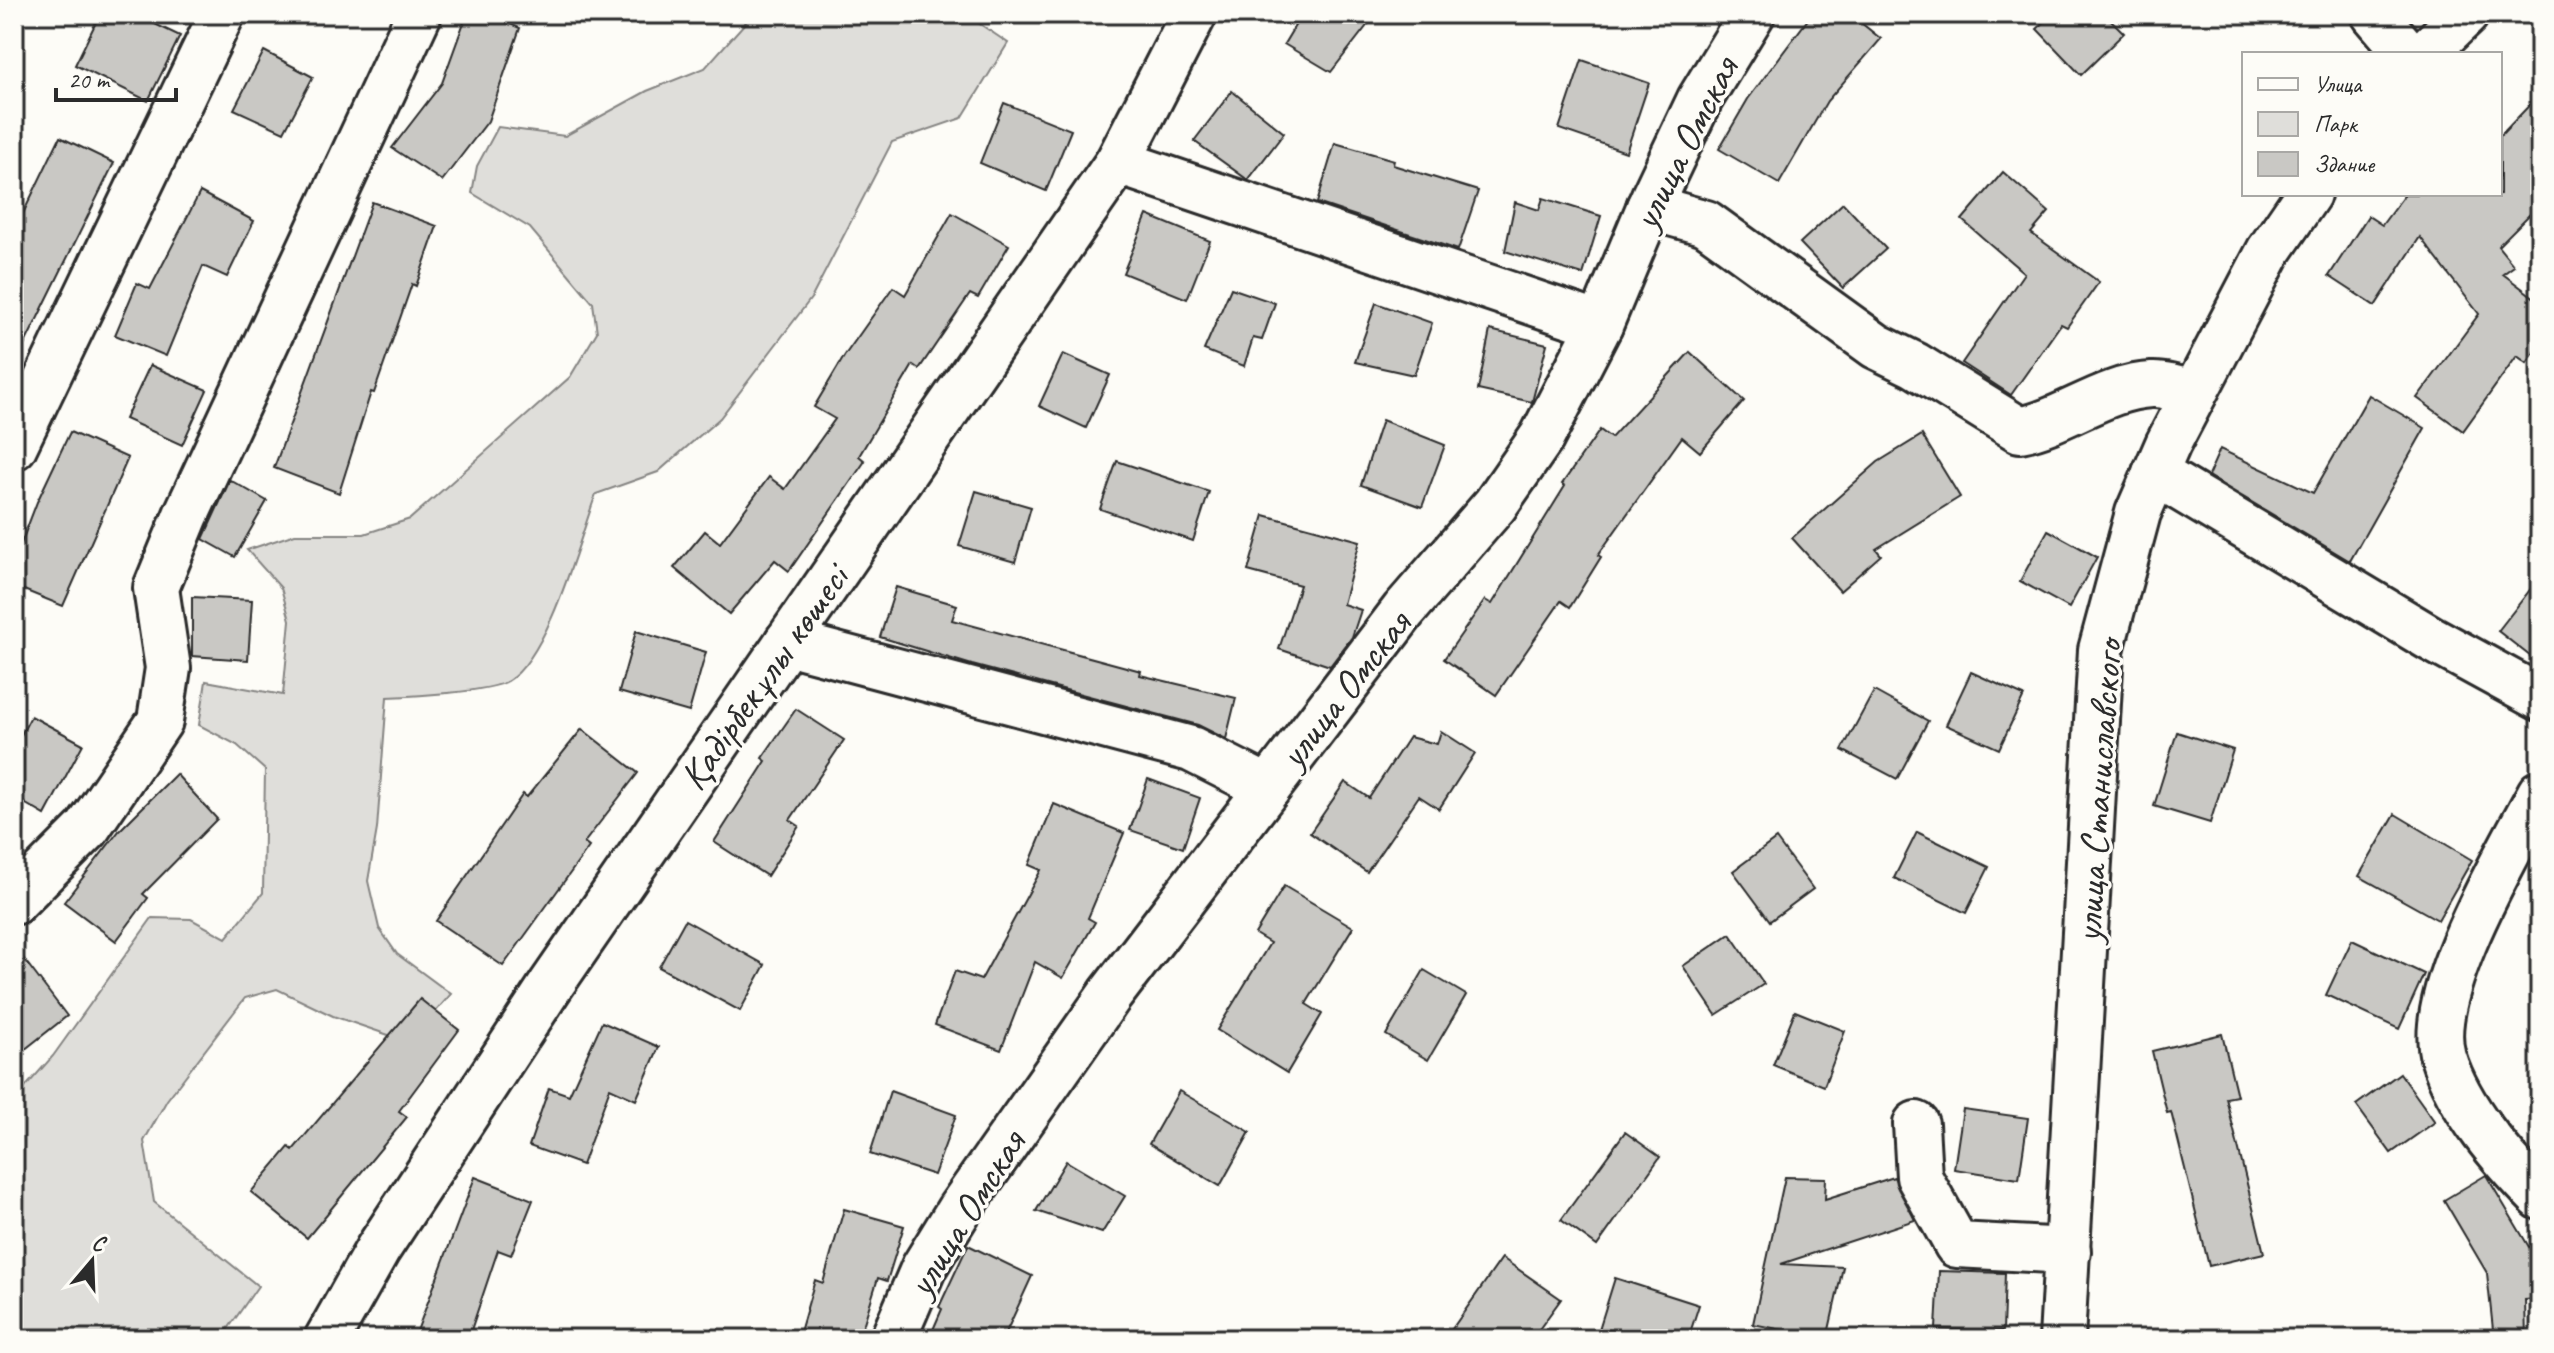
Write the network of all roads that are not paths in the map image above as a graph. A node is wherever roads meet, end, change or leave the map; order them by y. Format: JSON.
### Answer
{"nodes":[{"id":1,"x":222,"y":14,"type":"edge"},
{"id":2,"x":419,"y":14,"type":"edge"},
{"id":3,"x":1194,"y":14,"type":"edge"},
{"id":4,"x":1752,"y":14,"type":"edge"},
{"id":5,"x":2374,"y":14,"type":"edge"},
{"id":6,"x":2466,"y":14,"type":"edge"},
{"id":7,"x":2406,"y":52,"type":"edge"},
{"id":8,"x":2426,"y":52,"type":"edge"},
{"id":9,"x":1118,"y":162,"type":"junction"},
{"id":10,"x":2307,"y":196,"type":"edge"},
{"id":11,"x":1649,"y":207,"type":"junction"},
{"id":12,"x":1600,"y":325,"type":"junction"},
{"id":13,"x":2194,"y":394,"type":"junction"},
{"id":14,"x":14,"y":447,"type":"edge"},
{"id":15,"x":2155,"y":473,"type":"junction"},
{"id":16,"x":787,"y":642,"type":"junction"},
{"id":17,"x":2540,"y":698,"type":"edge"},
{"id":18,"x":1268,"y":788,"type":"junction"},
{"id":19,"x":2540,"y":793,"type":"edge"},
{"id":20,"x":14,"y":902,"type":"edge"},
{"id":21,"x":1916,"y":1124,"type":"dead end"},
{"id":22,"x":2540,"y":1197,"type":"edge"},
{"id":23,"x":2068,"y":1251,"type":"junction"},
{"id":24,"x":327,"y":1339,"type":"edge"},
{"id":25,"x":893,"y":1339,"type":"edge"},
{"id":26,"x":2062,"y":1339,"type":"edge"}],
"edges":[{"from":1,"to":14,"type":"street"},
{"from":2,"to":20,"type":"street"},
{"from":3,"to":9,"type":"street","name":"Қадірбекұлы көшесі"},
{"from":4,"to":11,"type":"street","name":"улица Омская"},
{"from":5,"to":7,"type":"street"},
{"from":6,"to":8,"type":"street"},
{"from":9,"to":12,"type":"street"},
{"from":9,"to":16,"type":"street","name":"Қадірбекұлы көшесі"},
{"from":10,"to":13,"type":"street","name":"улица Станиславского"},
{"from":11,"to":12,"type":"street","name":"улица Омская"},
{"from":11,"to":13,"type":"street"},
{"from":12,"to":18,"type":"street","name":"улица Омская"},
{"from":13,"to":15,"type":"street","name":"улица Станиславского"},
{"from":15,"to":17,"type":"street"},
{"from":15,"to":23,"type":"street","name":"улица Станиславского"},
{"from":16,"to":18,"type":"street"},
{"from":16,"to":24,"type":"street","name":"Қадірбекұлы көшесі"},
{"from":18,"to":25,"type":"street","name":"улица Омская"},
{"from":19,"to":22,"type":"street"},
{"from":21,"to":23,"type":"street"},
{"from":23,"to":26,"type":"street","name":"улица Станиславского"}]}
